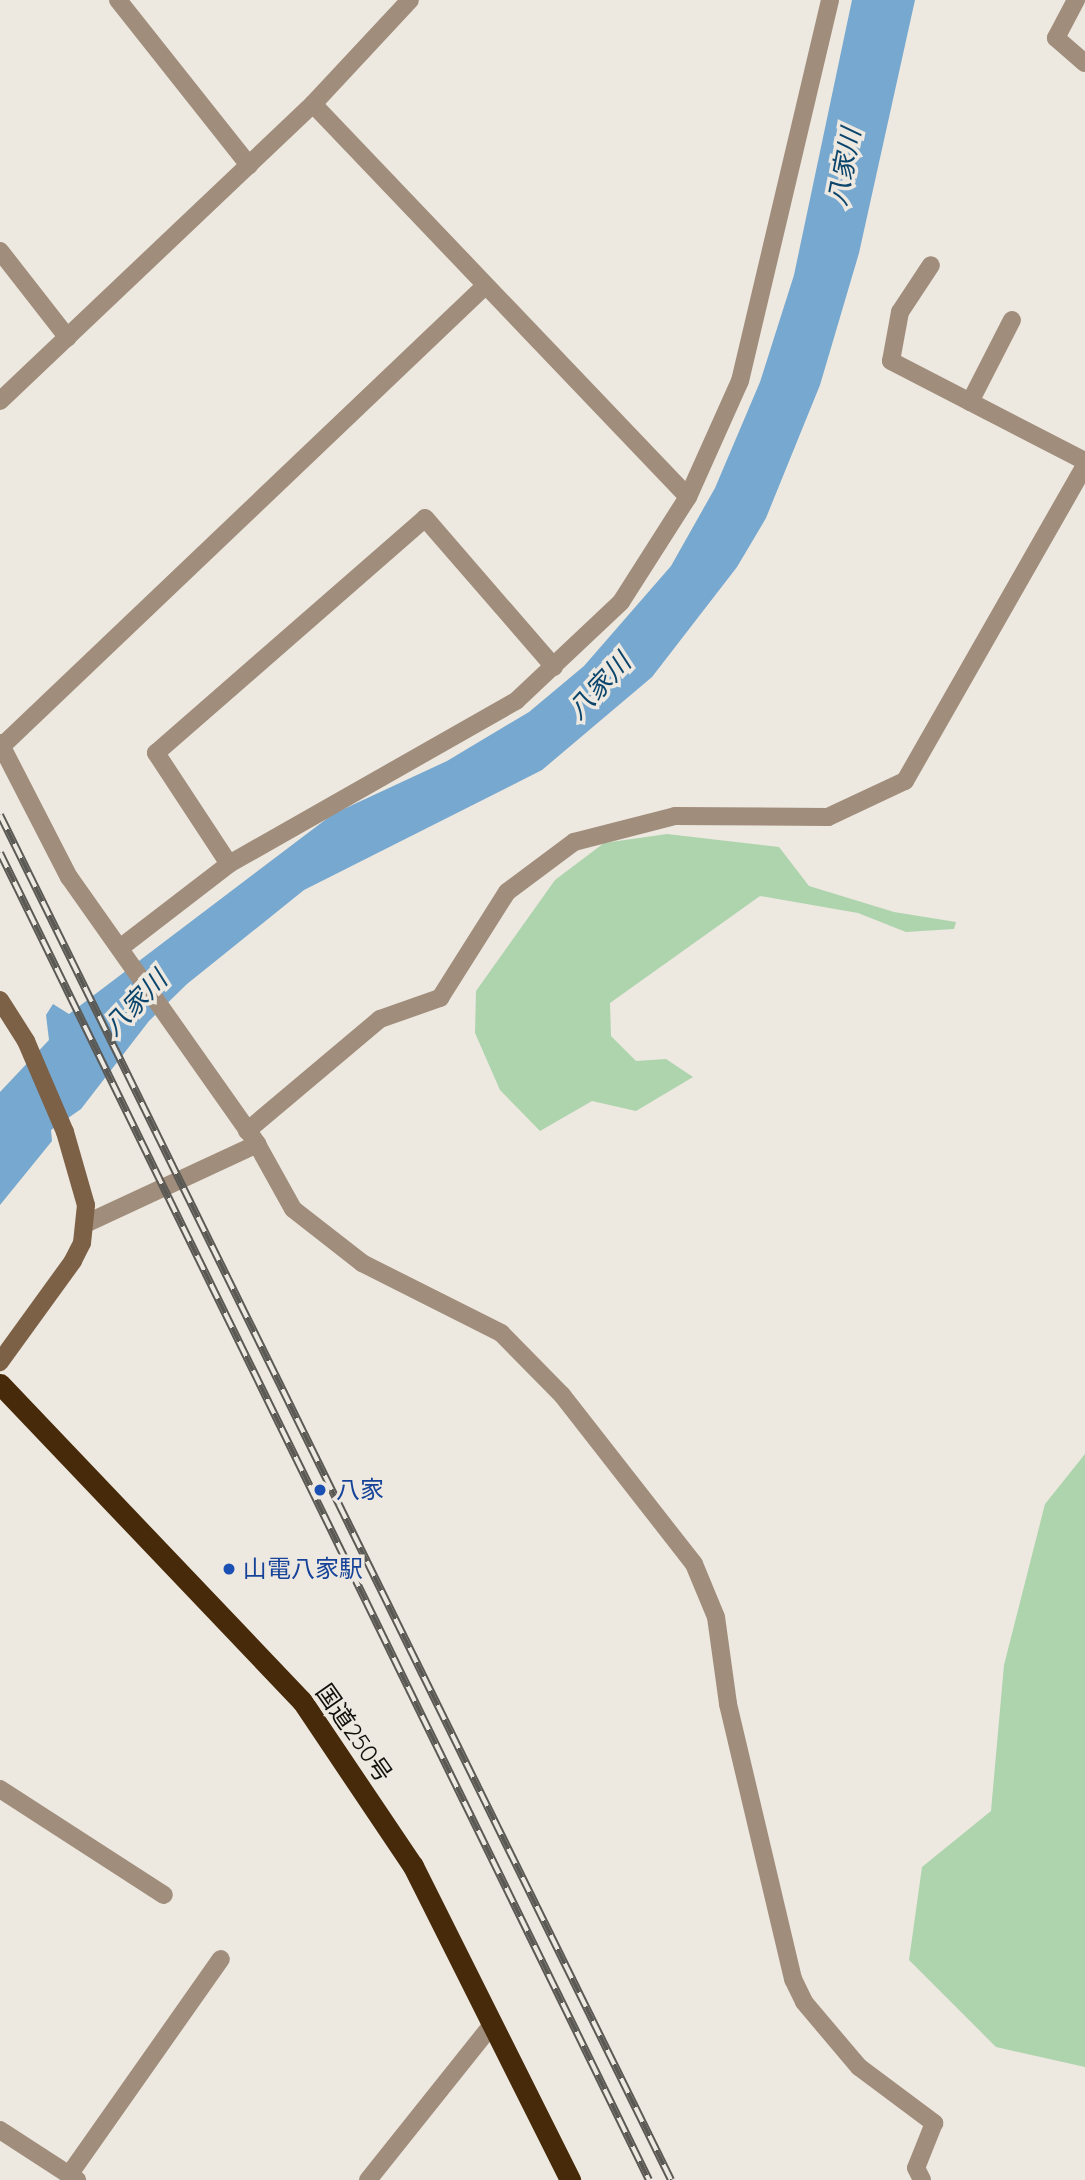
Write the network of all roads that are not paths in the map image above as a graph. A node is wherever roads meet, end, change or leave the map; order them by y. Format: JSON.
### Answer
{"nodes":[{"id":1,"x":118,"y":0,"type":"edge"},
{"id":2,"x":410,"y":0,"type":"edge"},
{"id":3,"x":830,"y":0,"type":"edge"},
{"id":4,"x":1076,"y":0,"type":"edge"},
{"id":5,"x":1085,"y":63,"type":"edge"},
{"id":6,"x":313,"y":104,"type":"junction"},
{"id":7,"x":249,"y":165,"type":"junction"},
{"id":8,"x":0,"y":251,"type":"edge"},
{"id":9,"x":931,"y":265,"type":"dead end"},
{"id":10,"x":483,"y":288,"type":"junction"},
{"id":11,"x":1013,"y":320,"type":"dead end"},
{"id":12,"x":68,"y":338,"type":"junction"},
{"id":13,"x":0,"y":401,"type":"edge"},
{"id":14,"x":970,"y":402,"type":"junction"},
{"id":15,"x":1085,"y":463,"type":"edge"},
{"id":16,"x":688,"y":497,"type":"junction"},
{"id":17,"x":554,"y":667,"type":"junction"},
{"id":18,"x":1,"y":744,"type":"edge"},
{"id":19,"x":229,"y":864,"type":"junction"},
{"id":20,"x":120,"y":948,"type":"junction"},
{"id":21,"x":0,"y":1000,"type":"edge"},
{"id":22,"x":252,"y":1137,"type":"junction"},
{"id":23,"x":85,"y":1224,"type":"junction"},
{"id":24,"x":0,"y":1362,"type":"edge"},
{"id":25,"x":0,"y":1384,"type":"edge"},
{"id":26,"x":0,"y":1789,"type":"edge"},
{"id":27,"x":164,"y":1895,"type":"dead end"},
{"id":28,"x":221,"y":1959,"type":"dead end"},
{"id":29,"x":490,"y":2027,"type":"junction"},
{"id":30,"x":0,"y":2130,"type":"edge"},
{"id":31,"x":73,"y":2177,"type":"edge"},
{"id":32,"x":368,"y":2180,"type":"edge"},
{"id":33,"x":570,"y":2180,"type":"edge"},
{"id":34,"x":922,"y":2180,"type":"edge"}],
"edges":[{"from":1,"to":7,"type":"street"},
{"from":2,"to":6,"type":"street"},
{"from":3,"to":16,"type":"street"},
{"from":4,"to":5,"type":"street"},
{"from":6,"to":7,"type":"street"},
{"from":6,"to":10,"type":"street"},
{"from":7,"to":12,"type":"street"},
{"from":8,"to":12,"type":"street"},
{"from":9,"to":14,"type":"street"},
{"from":10,"to":16,"type":"street"},
{"from":10,"to":18,"type":"street"},
{"from":11,"to":14,"type":"street"},
{"from":12,"to":13,"type":"street"},
{"from":14,"to":15,"type":"street"},
{"from":15,"to":22,"type":"street"},
{"from":16,"to":17,"type":"street"},
{"from":17,"to":19,"type":"street"},
{"from":17,"to":19,"type":"street"},
{"from":18,"to":20,"type":"street"},
{"from":19,"to":20,"type":"street"},
{"from":20,"to":22,"type":"street"},
{"from":21,"to":23,"type":"street"},
{"from":22,"to":23,"type":"street"},
{"from":22,"to":34,"type":"street"},
{"from":23,"to":24,"type":"street"},
{"from":25,"to":29,"type":"highway","name":"国道250号"},
{"from":26,"to":27,"type":"street"},
{"from":28,"to":31,"type":"street"},
{"from":29,"to":32,"type":"street"},
{"from":29,"to":33,"type":"highway","name":"国道250号"},
{"from":30,"to":31,"type":"street"}]}
